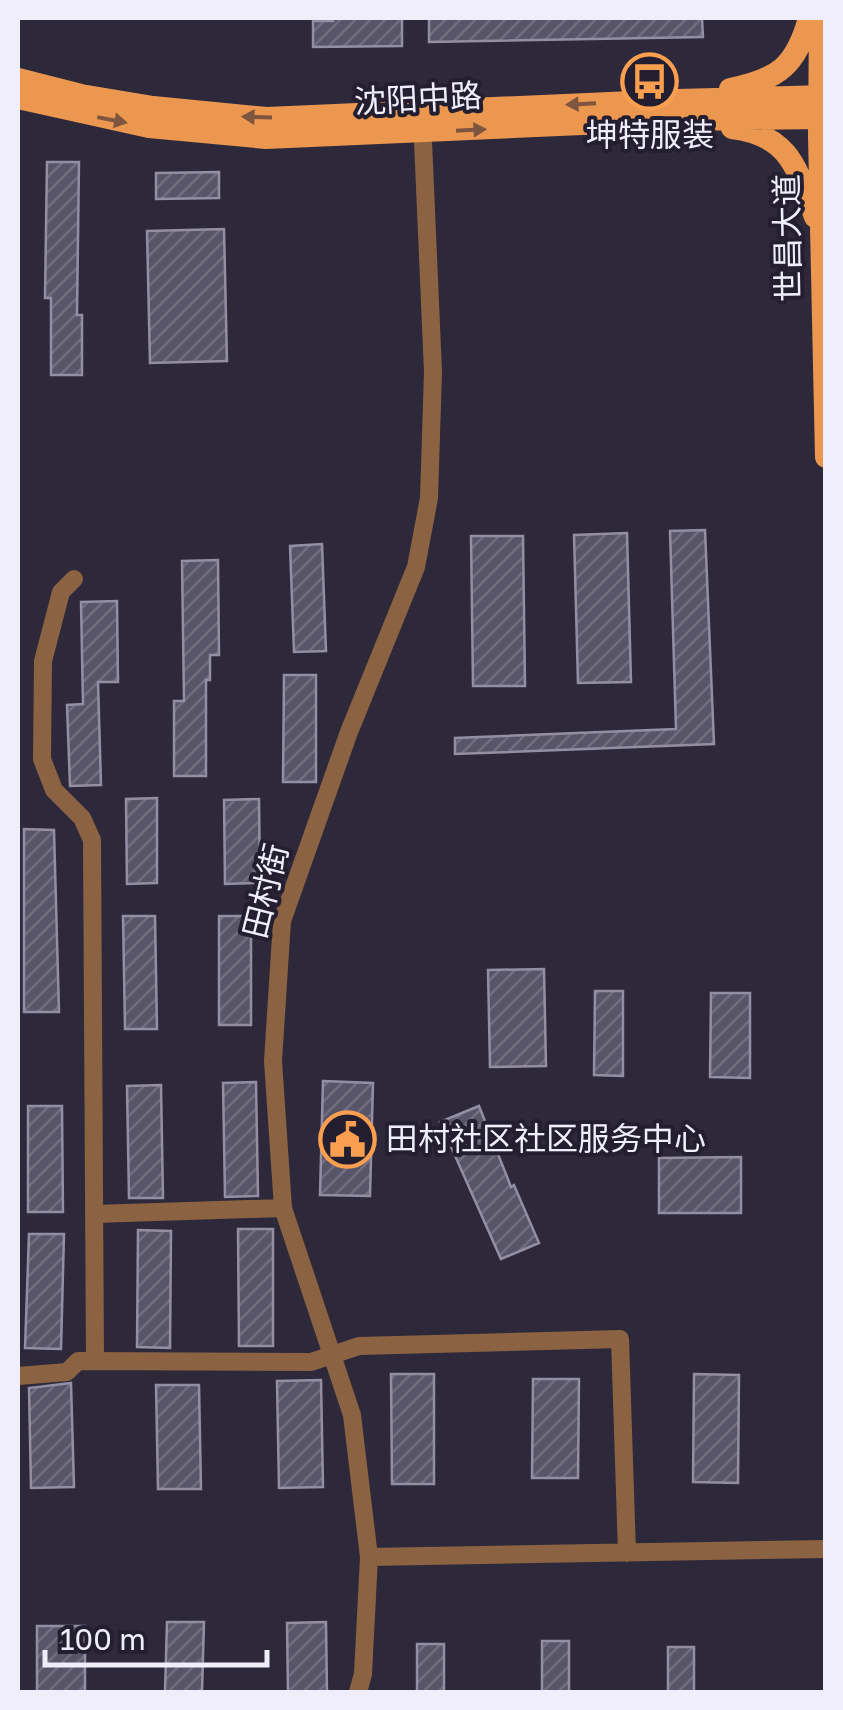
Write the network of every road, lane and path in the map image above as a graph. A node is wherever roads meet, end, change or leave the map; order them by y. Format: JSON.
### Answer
{"nodes":[{"id":1,"x":809,"y":18,"type":"edge"},
{"id":2,"x":820,"y":18,"type":"edge"},
{"id":3,"x":18,"y":78,"type":"edge"},
{"id":4,"x":18,"y":98,"type":"edge"},
{"id":5,"x":822,"y":107,"type":"edge"},
{"id":6,"x":676,"y":110,"type":"junction"},
{"id":7,"x":422,"y":122,"type":"junction"},
{"id":8,"x":821,"y":233,"type":"junction"},
{"id":9,"x":826,"y":457,"type":"edge"},
{"id":10,"x":74,"y":579,"type":"dead end"},
{"id":11,"x":283,"y":1208,"type":"junction"},
{"id":12,"x":95,"y":1214,"type":"junction"},
{"id":13,"x":332,"y":1354,"type":"junction"},
{"id":14,"x":96,"y":1361,"type":"junction"},
{"id":15,"x":18,"y":1376,"type":"edge"},
{"id":16,"x":826,"y":1549,"type":"edge"},
{"id":17,"x":627,"y":1552,"type":"junction"},
{"id":18,"x":370,"y":1557,"type":"junction"},
{"id":19,"x":358,"y":1692,"type":"edge"}],
"edges":[{"from":1,"to":6,"type":"main road"},
{"from":2,"to":5,"type":"main road","name":"世昌大道"},
{"from":7,"to":3,"type":"main road","one_way":true},
{"from":4,"to":7,"type":"main road","name":"沈阳中路","one_way":true},
{"from":5,"to":6,"type":"main road"},
{"from":5,"to":8,"type":"main road","name":"世昌大道"},
{"from":6,"to":7,"type":"main road","name":"沈阳中路"},
{"from":6,"to":8,"type":"main road"},
{"from":7,"to":11,"type":"street","name":"田村街"},
{"from":8,"to":9,"type":"main road","name":"世昌大道"},
{"from":10,"to":12,"type":"street"},
{"from":11,"to":12,"type":"street"},
{"from":11,"to":13,"type":"street","name":"田村街"},
{"from":12,"to":14,"type":"street"},
{"from":13,"to":14,"type":"street"},
{"from":13,"to":17,"type":"street"},
{"from":13,"to":18,"type":"street","name":"田村街"},
{"from":14,"to":15,"type":"street"},
{"from":16,"to":17,"type":"street"},
{"from":17,"to":18,"type":"street"},
{"from":18,"to":19,"type":"street","name":"田村街"}]}
